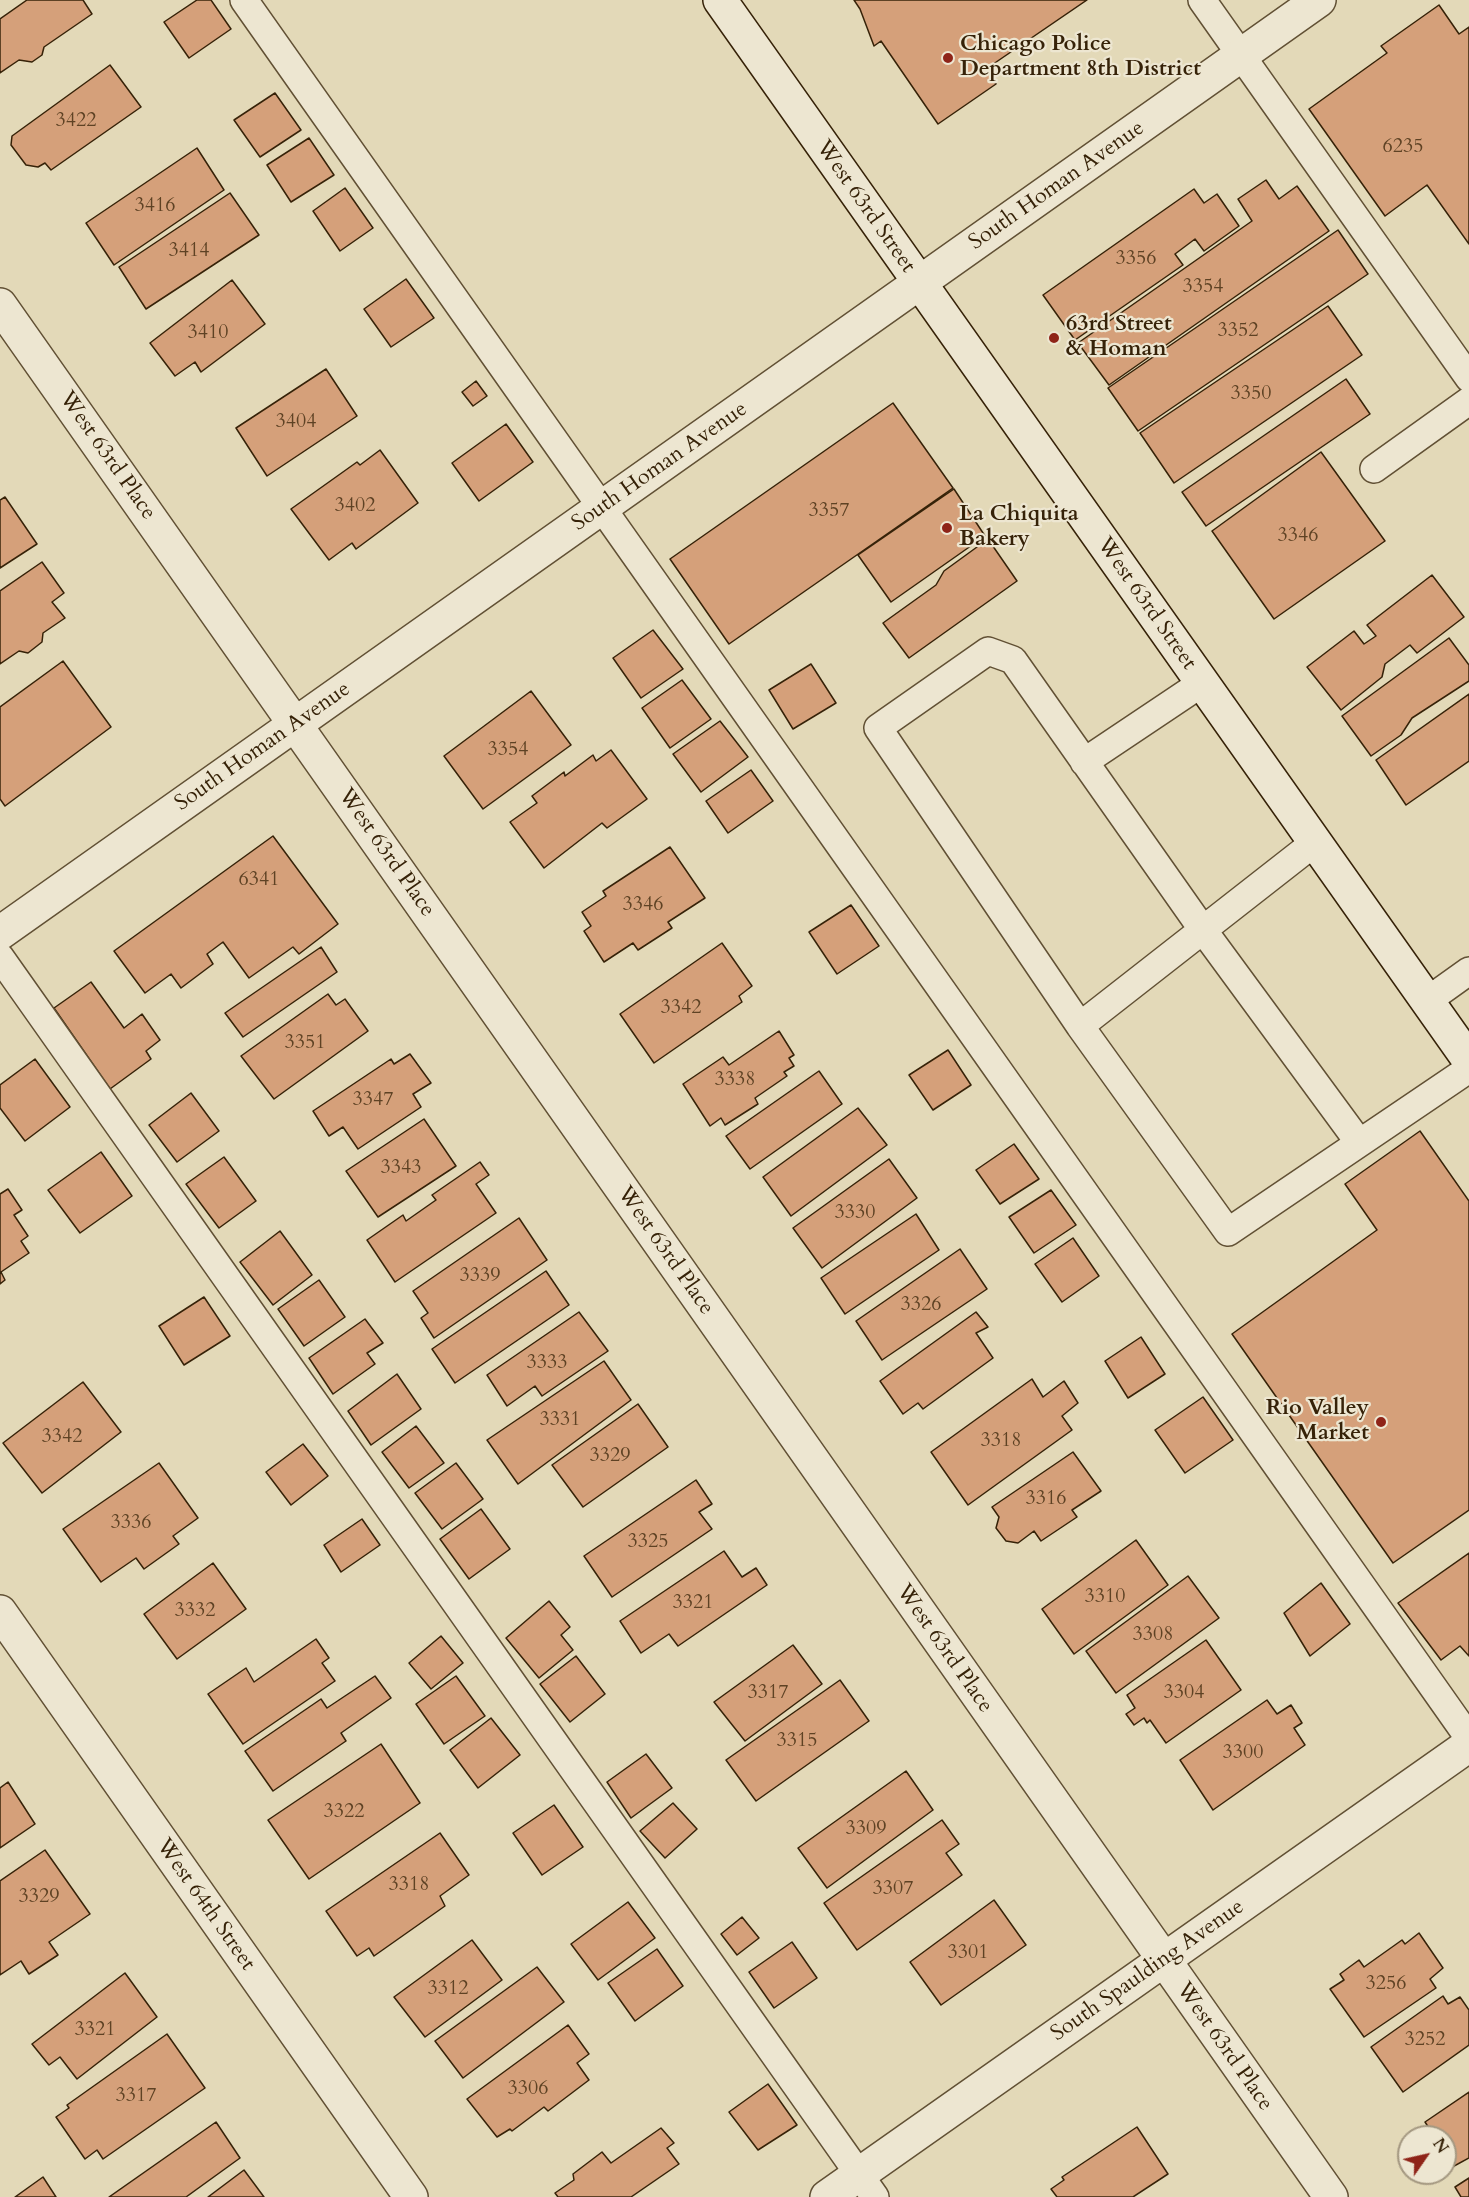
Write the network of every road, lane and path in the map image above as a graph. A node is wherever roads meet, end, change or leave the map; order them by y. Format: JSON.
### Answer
{"nodes":[{"id":1,"x":244,"y":0,"type":"edge"},
{"id":2,"x":720,"y":0,"type":"edge"},
{"id":3,"x":1202,"y":0,"type":"edge"},
{"id":4,"x":1319,"y":0,"type":"edge"},
{"id":5,"x":1241,"y":55,"type":"junction"},
{"id":6,"x":919,"y":284,"type":"junction"},
{"id":7,"x":0,"y":305,"type":"edge"},
{"id":8,"x":1469,"y":378,"type":"edge"},
{"id":9,"x":1469,"y":401,"type":"edge"},
{"id":10,"x":1374,"y":469,"type":"dead end"},
{"id":11,"x":603,"y":508,"type":"junction"},
{"id":12,"x":1202,"y":683,"type":"junction"},
{"id":13,"x":296,"y":724,"type":"junction"},
{"id":14,"x":1084,"y":762,"type":"junction"},
{"id":15,"x":1314,"y":843,"type":"junction"},
{"id":16,"x":1203,"y":930,"type":"junction"},
{"id":17,"x":0,"y":933,"type":"edge"},
{"id":18,"x":0,"y":957,"type":"edge"},
{"id":19,"x":1469,"y":971,"type":"edge"},
{"id":20,"x":1427,"y":1001,"type":"junction"},
{"id":21,"x":1080,"y":1026,"type":"junction"},
{"id":22,"x":1469,"y":1060,"type":"edge"},
{"id":23,"x":1469,"y":1069,"type":"edge"},
{"id":24,"x":1358,"y":1141,"type":"junction"},
{"id":25,"x":0,"y":1612,"type":"edge"},
{"id":26,"x":1469,"y":1738,"type":"edge"},
{"id":27,"x":1469,"y":1745,"type":"edge"},
{"id":28,"x":1162,"y":1960,"type":"junction"},
{"id":29,"x":867,"y":2186,"type":"edge"},
{"id":30,"x":411,"y":2197,"type":"edge"},
{"id":31,"x":827,"y":2197,"type":"edge"},
{"id":32,"x":1331,"y":2197,"type":"edge"}],
"edges":[{"from":1,"to":11,"type":"lane"},
{"from":2,"to":6,"type":"street","name":"West 63rd Street"},
{"from":3,"to":5,"type":"lane"},
{"from":4,"to":5,"type":"street","name":"South Homan Avenue"},
{"from":5,"to":6,"type":"street","name":"South Homan Avenue"},
{"from":5,"to":8,"type":"lane"},
{"from":6,"to":11,"type":"street","name":"South Homan Avenue"},
{"from":6,"to":12,"type":"street","name":"West 63rd Street"},
{"from":7,"to":13,"type":"street","name":"West 63rd Place"},
{"from":9,"to":10,"type":"lane"},
{"from":11,"to":13,"type":"street","name":"South Homan Avenue"},
{"from":11,"to":26,"type":"lane"},
{"from":12,"to":14,"type":"lane"},
{"from":12,"to":15,"type":"street","name":"West 63rd Street"},
{"from":13,"to":17,"type":"street","name":"South Homan Avenue"},
{"from":13,"to":28,"type":"street","name":"West 63rd Place"},
{"from":14,"to":16,"type":"lane"},
{"from":14,"to":21,"type":"lane"},
{"from":15,"to":16,"type":"lane"},
{"from":15,"to":20,"type":"street","name":"West 63rd Street"},
{"from":16,"to":21,"type":"lane"},
{"from":16,"to":24,"type":"lane"},
{"from":18,"to":29,"type":"lane"},
{"from":19,"to":20,"type":"lane"},
{"from":20,"to":22,"type":"street","name":"West 63rd Street"},
{"from":21,"to":24,"type":"lane"},
{"from":23,"to":24,"type":"lane"},
{"from":25,"to":30,"type":"street","name":"West 64th Street"},
{"from":27,"to":28,"type":"street","name":"South Spaulding Avenue"},
{"from":28,"to":29,"type":"street","name":"South Spaulding Avenue"},
{"from":28,"to":32,"type":"street","name":"West 63rd Place"},
{"from":29,"to":31,"type":"street","name":"South Spaulding Avenue"}]}
